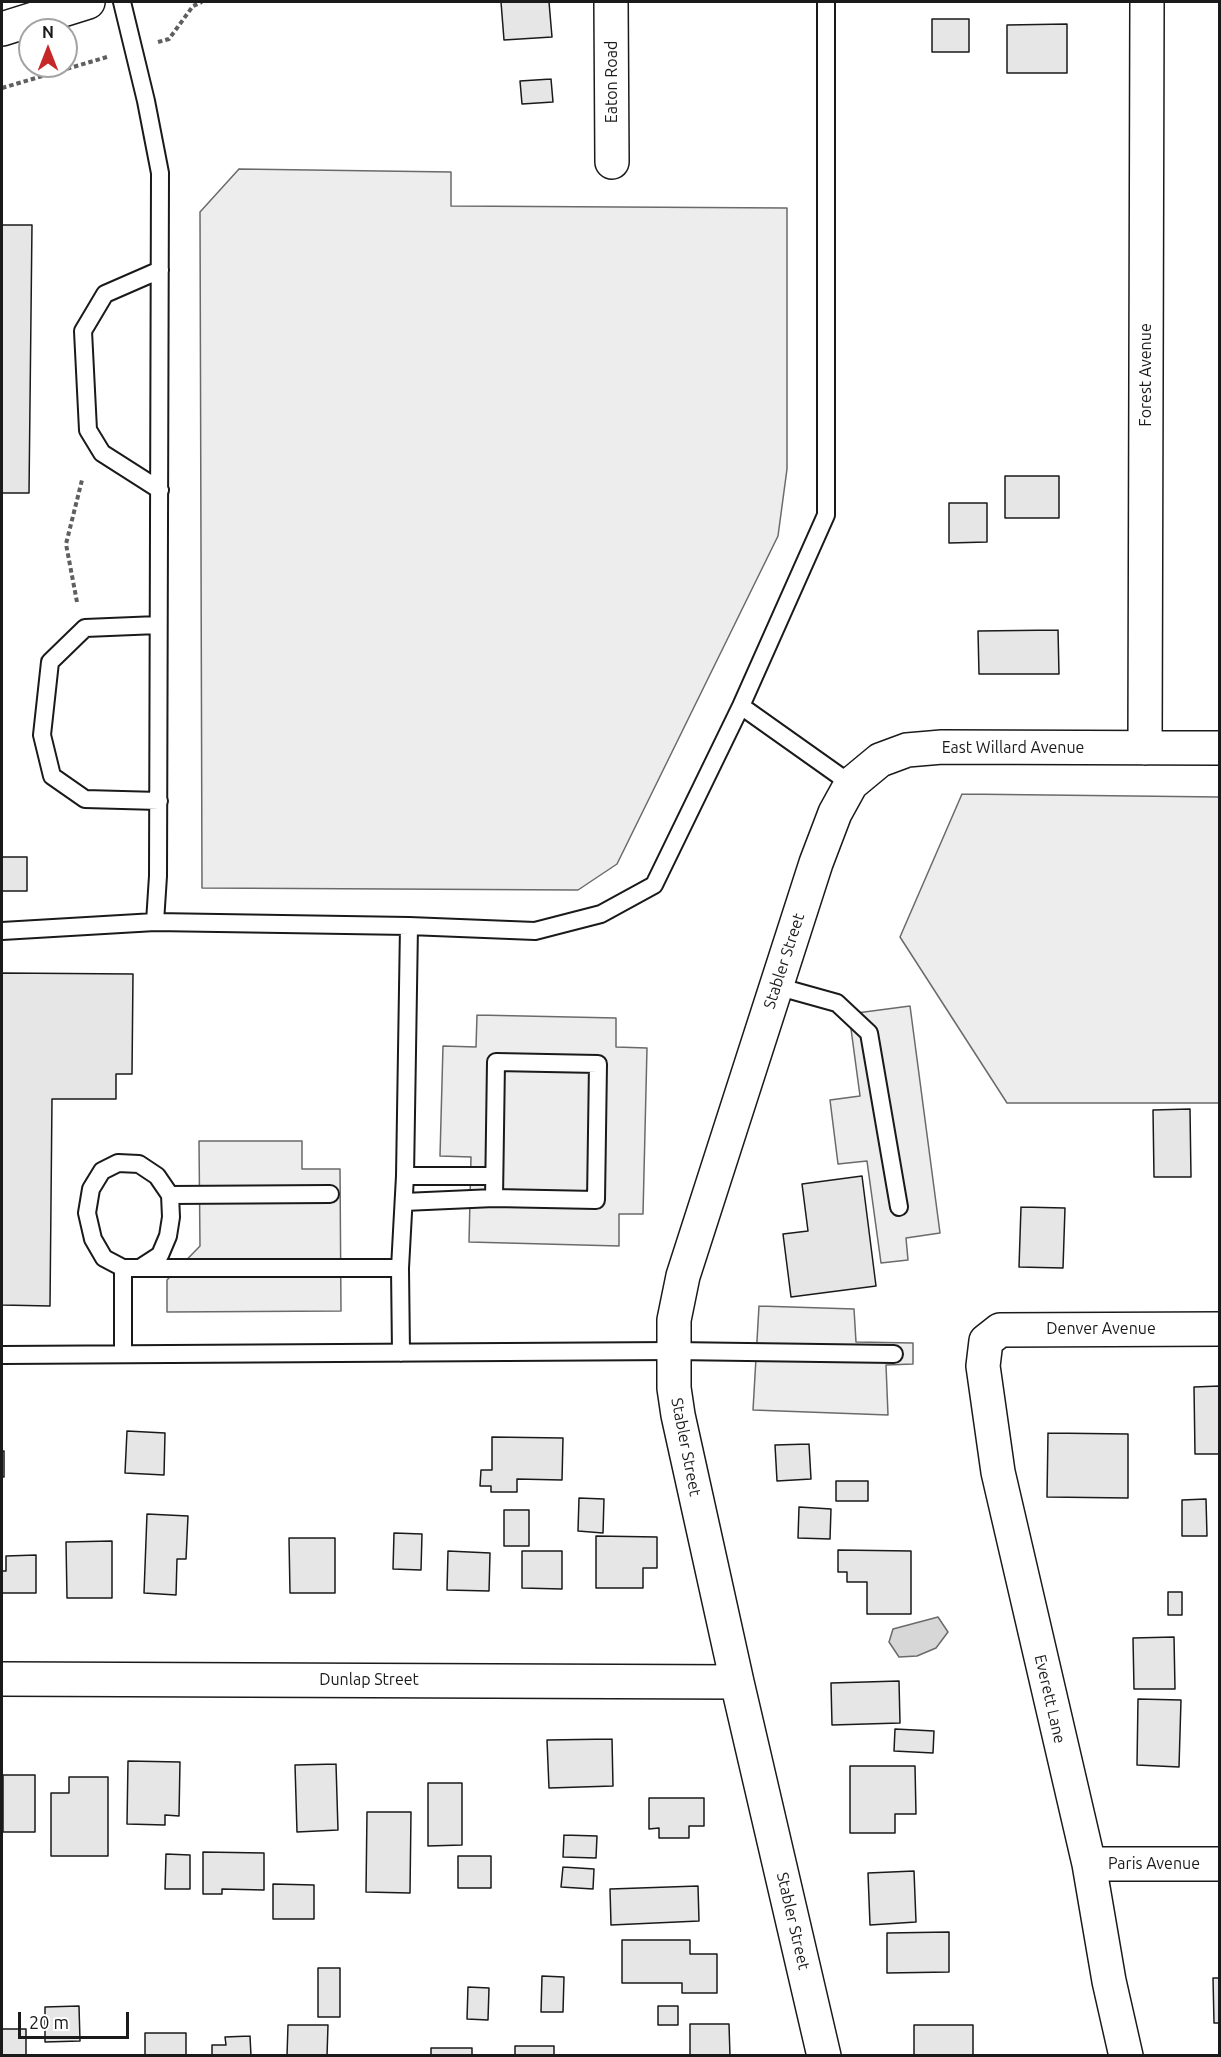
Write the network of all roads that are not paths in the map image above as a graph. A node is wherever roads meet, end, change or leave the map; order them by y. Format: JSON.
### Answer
{"nodes":[{"id":1,"x":2,"y":2,"type":"edge"},
{"id":2,"x":88,"y":2,"type":"edge"},
{"id":3,"x":122,"y":2,"type":"edge"},
{"id":4,"x":612,"y":2,"type":"edge"},
{"id":5,"x":826,"y":2,"type":"edge"},
{"id":6,"x":1147,"y":2,"type":"edge"},
{"id":7,"x":2,"y":29,"type":"edge"},
{"id":8,"x":612,"y":162,"type":"dead end"},
{"id":9,"x":160,"y":270,"type":"junction"},
{"id":10,"x":160,"y":490,"type":"junction"},
{"id":11,"x":158,"y":625,"type":"junction"},
{"id":12,"x":741,"y":706,"type":"junction"},
{"id":13,"x":1145,"y":748,"type":"junction"},
{"id":14,"x":1220,"y":748,"type":"edge"},
{"id":15,"x":851,"y":784,"type":"junction"},
{"id":16,"x":159,"y":801,"type":"junction"},
{"id":17,"x":835,"y":813,"type":"joint"},
{"id":18,"x":155,"y":922,"type":"junction"},
{"id":19,"x":409,"y":926,"type":"junction"},
{"id":20,"x":2,"y":931,"type":"edge"},
{"id":21,"x":776,"y":986,"type":"junction"},
{"id":22,"x":405,"y":1176,"type":"junction"},
{"id":23,"x":494,"y":1176,"type":"junction"},
{"id":24,"x":330,"y":1194,"type":"dead end"},
{"id":25,"x":170,"y":1195,"type":"junction"},
{"id":26,"x":494,"y":1198,"type":"junction"},
{"id":27,"x":404,"y":1202,"type":"junction"},
{"id":28,"x":899,"y":1206,"type":"dead end"},
{"id":29,"x":132,"y":1268,"type":"junction"},
{"id":30,"x":400,"y":1268,"type":"junction"},
{"id":31,"x":1220,"y":1329,"type":"edge"},
{"id":32,"x":986,"y":1341,"type":"joint"},
{"id":33,"x":674,"y":1351,"type":"junction"},
{"id":34,"x":401,"y":1353,"type":"junction"},
{"id":35,"x":123,"y":1354,"type":"junction"},
{"id":36,"x":894,"y":1354,"type":"dead end"},
{"id":37,"x":2,"y":1355,"type":"edge"},
{"id":38,"x":2,"y":1679,"type":"edge"},
{"id":39,"x":737,"y":1682,"type":"junction"},
{"id":40,"x":1089,"y":1864,"type":"junction"},
{"id":41,"x":1220,"y":1864,"type":"edge"},
{"id":42,"x":824,"y":2055,"type":"edge"},
{"id":43,"x":1126,"y":2055,"type":"edge"}],
"edges":[{"from":1,"to":7,"type":"street"},
{"from":2,"to":7,"type":"street"},
{"from":3,"to":9,"type":"lane"},
{"from":4,"to":8,"type":"street","name":"Eaton Road"},
{"from":5,"to":12,"type":"lane"},
{"from":6,"to":13,"type":"street","name":"Forest Avenue"},
{"from":9,"to":10,"type":"lane"},
{"from":9,"to":10,"type":"lane"},
{"from":10,"to":11,"type":"lane"},
{"from":11,"to":16,"type":"lane"},
{"from":11,"to":16,"type":"lane"},
{"from":12,"to":15,"type":"lane"},
{"from":12,"to":19,"type":"lane"},
{"from":13,"to":14,"type":"street","name":"East Willard Avenue"},
{"from":13,"to":15,"type":"street","name":"East Willard Avenue"},
{"from":15,"to":17,"type":"street","name":"East Willard Avenue"},
{"from":16,"to":18,"type":"lane"},
{"from":17,"to":21,"type":"street","name":"Stabler Street"},
{"from":18,"to":19,"type":"lane"},
{"from":18,"to":20,"type":"lane"},
{"from":19,"to":22,"type":"lane"},
{"from":21,"to":28,"type":"lane"},
{"from":21,"to":33,"type":"street","name":"Stabler Street"},
{"from":22,"to":23,"type":"lane"},
{"from":22,"to":27,"type":"lane"},
{"from":23,"to":26,"type":"lane"},
{"from":23,"to":26,"type":"lane"},
{"from":24,"to":25,"type":"lane"},
{"from":25,"to":29,"type":"lane"},
{"from":25,"to":29,"type":"lane"},
{"from":26,"to":27,"type":"lane"},
{"from":27,"to":30,"type":"lane"},
{"from":29,"to":30,"type":"lane"},
{"from":29,"to":35,"type":"lane"},
{"from":30,"to":34,"type":"lane"},
{"from":31,"to":32,"type":"street","name":"Denver Avenue"},
{"from":32,"to":40,"type":"street","name":"Everett Lane"},
{"from":33,"to":34,"type":"lane"},
{"from":33,"to":36,"type":"lane"},
{"from":33,"to":39,"type":"street","name":"Stabler Street"},
{"from":34,"to":35,"type":"lane"},
{"from":35,"to":37,"type":"lane"},
{"from":38,"to":39,"type":"street","name":"Dunlap Street"},
{"from":39,"to":42,"type":"street","name":"Stabler Street"},
{"from":40,"to":41,"type":"street","name":"Paris Avenue"},
{"from":40,"to":43,"type":"street","name":"Everett Lane"}]}
